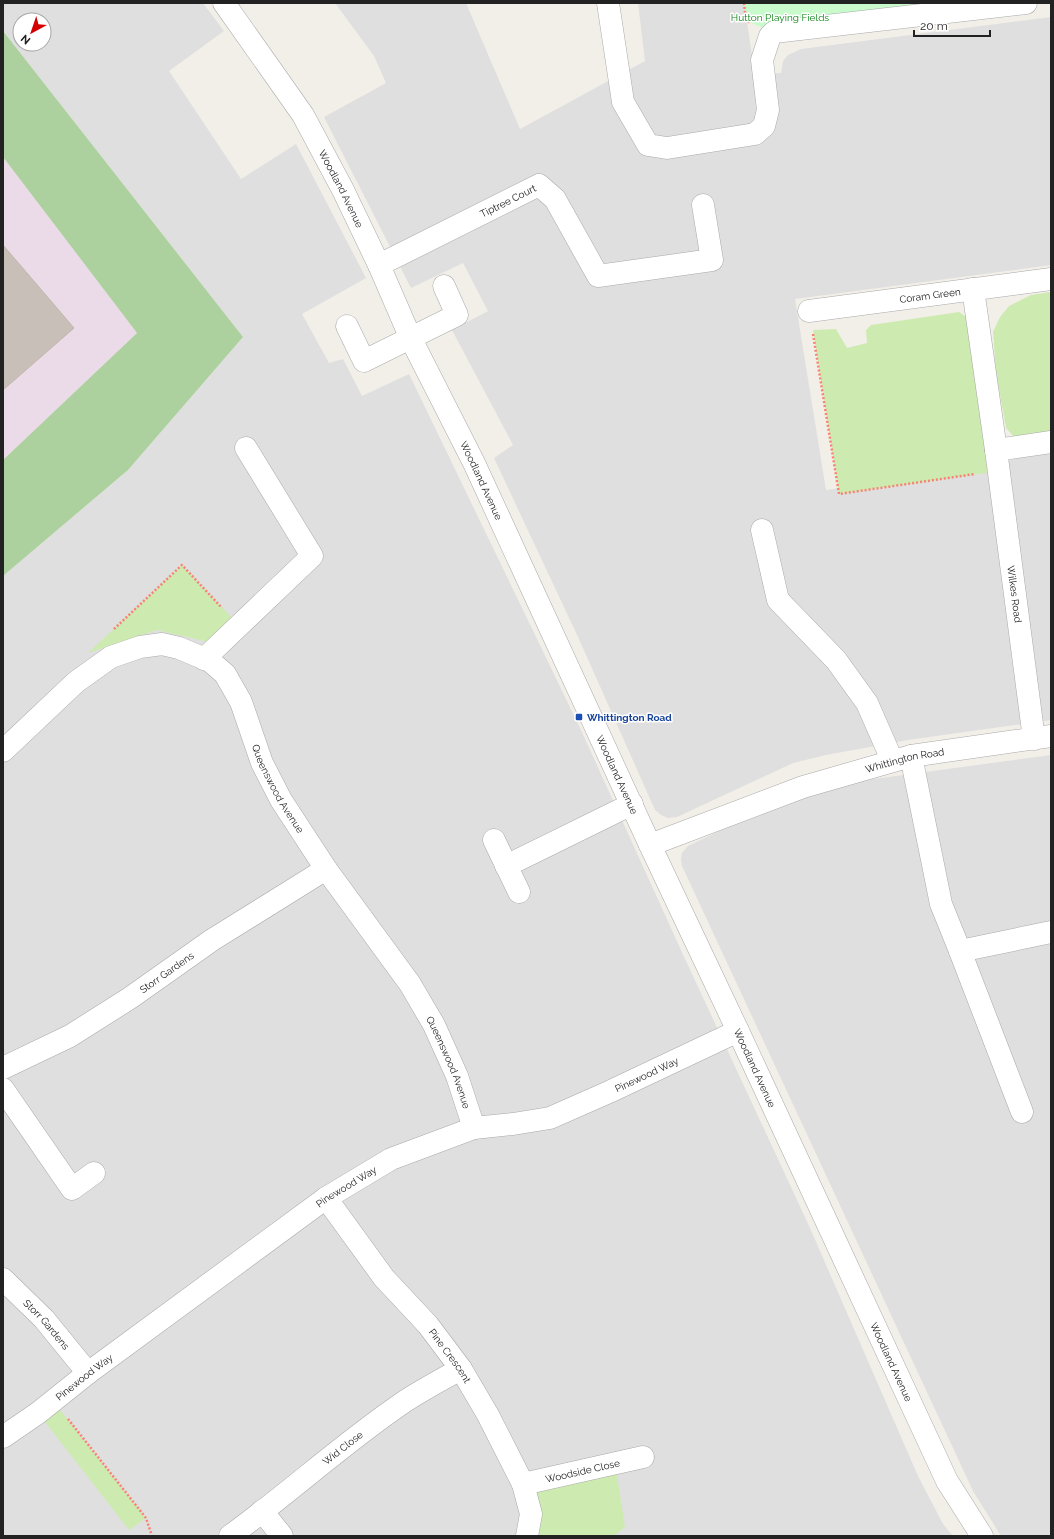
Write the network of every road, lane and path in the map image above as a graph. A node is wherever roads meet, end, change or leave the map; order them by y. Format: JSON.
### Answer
{"nodes":[{"id":1,"x":224,"y":3,"type":"edge"},
{"id":2,"x":608,"y":3,"type":"edge"},
{"id":3,"x":1026,"y":3,"type":"edge"},
{"id":4,"x":703,"y":205,"type":"dead end"},
{"id":5,"x":379,"y":265,"type":"junction"},
{"id":6,"x":1051,"y":279,"type":"edge"},
{"id":7,"x":444,"y":286,"type":"dead end"},
{"id":8,"x":973,"y":289,"type":"junction"},
{"id":9,"x":809,"y":311,"type":"joint"},
{"id":10,"x":347,"y":326,"type":"dead end"},
{"id":11,"x":410,"y":339,"type":"junction"},
{"id":12,"x":1051,"y":442,"type":"edge"},
{"id":13,"x":246,"y":448,"type":"dead end"},
{"id":14,"x":997,"y":460,"type":"junction"},
{"id":15,"x":762,"y":530,"type":"dead end"},
{"id":16,"x":239,"y":625,"type":"junction"},
{"id":17,"x":110,"y":632,"type":"dead end"},
{"id":18,"x":204,"y":659,"type":"junction"},
{"id":19,"x":1042,"y":738,"type":"edge"},
{"id":20,"x":3,"y":751,"type":"edge"},
{"id":21,"x":902,"y":758,"type":"junction"},
{"id":22,"x":632,"y":804,"type":"junction"},
{"id":23,"x":494,"y":840,"type":"dead end"},
{"id":24,"x":650,"y":844,"type":"junction"},
{"id":25,"x":506,"y":866,"type":"junction"},
{"id":26,"x":326,"y":869,"type":"junction"},
{"id":27,"x":519,"y":892,"type":"dead end"},
{"id":28,"x":1051,"y":932,"type":"edge"},
{"id":29,"x":960,"y":951,"type":"junction"},
{"id":30,"x":738,"y":1031,"type":"junction"},
{"id":31,"x":3,"y":1073,"type":"edge"},
{"id":32,"x":1022,"y":1112,"type":"dead end"},
{"id":33,"x":474,"y":1128,"type":"junction"},
{"id":34,"x":94,"y":1174,"type":"dead end"},
{"id":35,"x":326,"y":1198,"type":"junction"},
{"id":36,"x":3,"y":1279,"type":"edge"},
{"id":37,"x":461,"y":1368,"type":"junction"},
{"id":38,"x":88,"y":1373,"type":"junction"},
{"id":39,"x":53,"y":1401,"type":"junction"},
{"id":40,"x":3,"y":1437,"type":"edge"},
{"id":41,"x":643,"y":1456,"type":"dead end"},
{"id":42,"x":523,"y":1484,"type":"junction"},
{"id":43,"x":262,"y":1511,"type":"junction"},
{"id":44,"x":152,"y":1536,"type":"edge"},
{"id":45,"x":230,"y":1536,"type":"edge"},
{"id":46,"x":282,"y":1536,"type":"edge"},
{"id":47,"x":527,"y":1536,"type":"edge"},
{"id":48,"x":982,"y":1536,"type":"edge"}],
"edges":[{"from":1,"to":5,"type":"street","name":"Woodland Avenue"},
{"from":2,"to":3,"type":"street"},
{"from":4,"to":5,"type":"street","name":"Tiptree Court"},
{"from":5,"to":11,"type":"street","name":"Woodland Avenue"},
{"from":6,"to":8,"type":"street","name":"Coram Green"},
{"from":7,"to":11,"type":"street"},
{"from":8,"to":9,"type":"street","name":"Coram Green"},
{"from":8,"to":14,"type":"street","name":"Wilkes Road"},
{"from":9,"to":14,"type":"path"},
{"from":10,"to":11,"type":"street"},
{"from":11,"to":22,"type":"street","name":"Woodland Avenue"},
{"from":12,"to":14,"type":"street"},
{"from":13,"to":16,"type":"street"},
{"from":14,"to":19,"type":"street","name":"Wilkes Road"},
{"from":15,"to":21,"type":"street"},
{"from":16,"to":17,"type":"path"},
{"from":16,"to":18,"type":"street"},
{"from":18,"to":20,"type":"street","name":"Queenswood Avenue"},
{"from":18,"to":26,"type":"street","name":"Queenswood Avenue"},
{"from":19,"to":21,"type":"street","name":"Whittington Road"},
{"from":21,"to":24,"type":"street","name":"Whittington Road"},
{"from":21,"to":29,"type":"street"},
{"from":22,"to":24,"type":"street","name":"Woodland Avenue"},
{"from":22,"to":25,"type":"street"},
{"from":23,"to":25,"type":"street"},
{"from":24,"to":30,"type":"street","name":"Woodland Avenue"},
{"from":25,"to":27,"type":"street"},
{"from":26,"to":31,"type":"street","name":"Storr Gardens"},
{"from":26,"to":33,"type":"street","name":"Queenswood Avenue"},
{"from":28,"to":29,"type":"street"},
{"from":29,"to":32,"type":"street"},
{"from":30,"to":33,"type":"street","name":"Pinewood Way"},
{"from":30,"to":48,"type":"street","name":"Woodland Avenue"},
{"from":31,"to":34,"type":"street"},
{"from":33,"to":35,"type":"street","name":"Pinewood Way"},
{"from":35,"to":37,"type":"street","name":"Pine Crescent"},
{"from":35,"to":38,"type":"street","name":"Pinewood Way"},
{"from":36,"to":38,"type":"street","name":"Storr Gardens"},
{"from":37,"to":42,"type":"street","name":"Pine Crescent"},
{"from":37,"to":43,"type":"street","name":"Wid Close"},
{"from":38,"to":39,"type":"street","name":"Pinewood Way"},
{"from":39,"to":40,"type":"street","name":"Pinewood Way"},
{"from":39,"to":44,"type":"path"},
{"from":41,"to":42,"type":"street","name":"Woodside Close"},
{"from":42,"to":47,"type":"street","name":"Pine Crescent"},
{"from":43,"to":45,"type":"street","name":"Wid Close"},
{"from":43,"to":46,"type":"street"}]}
